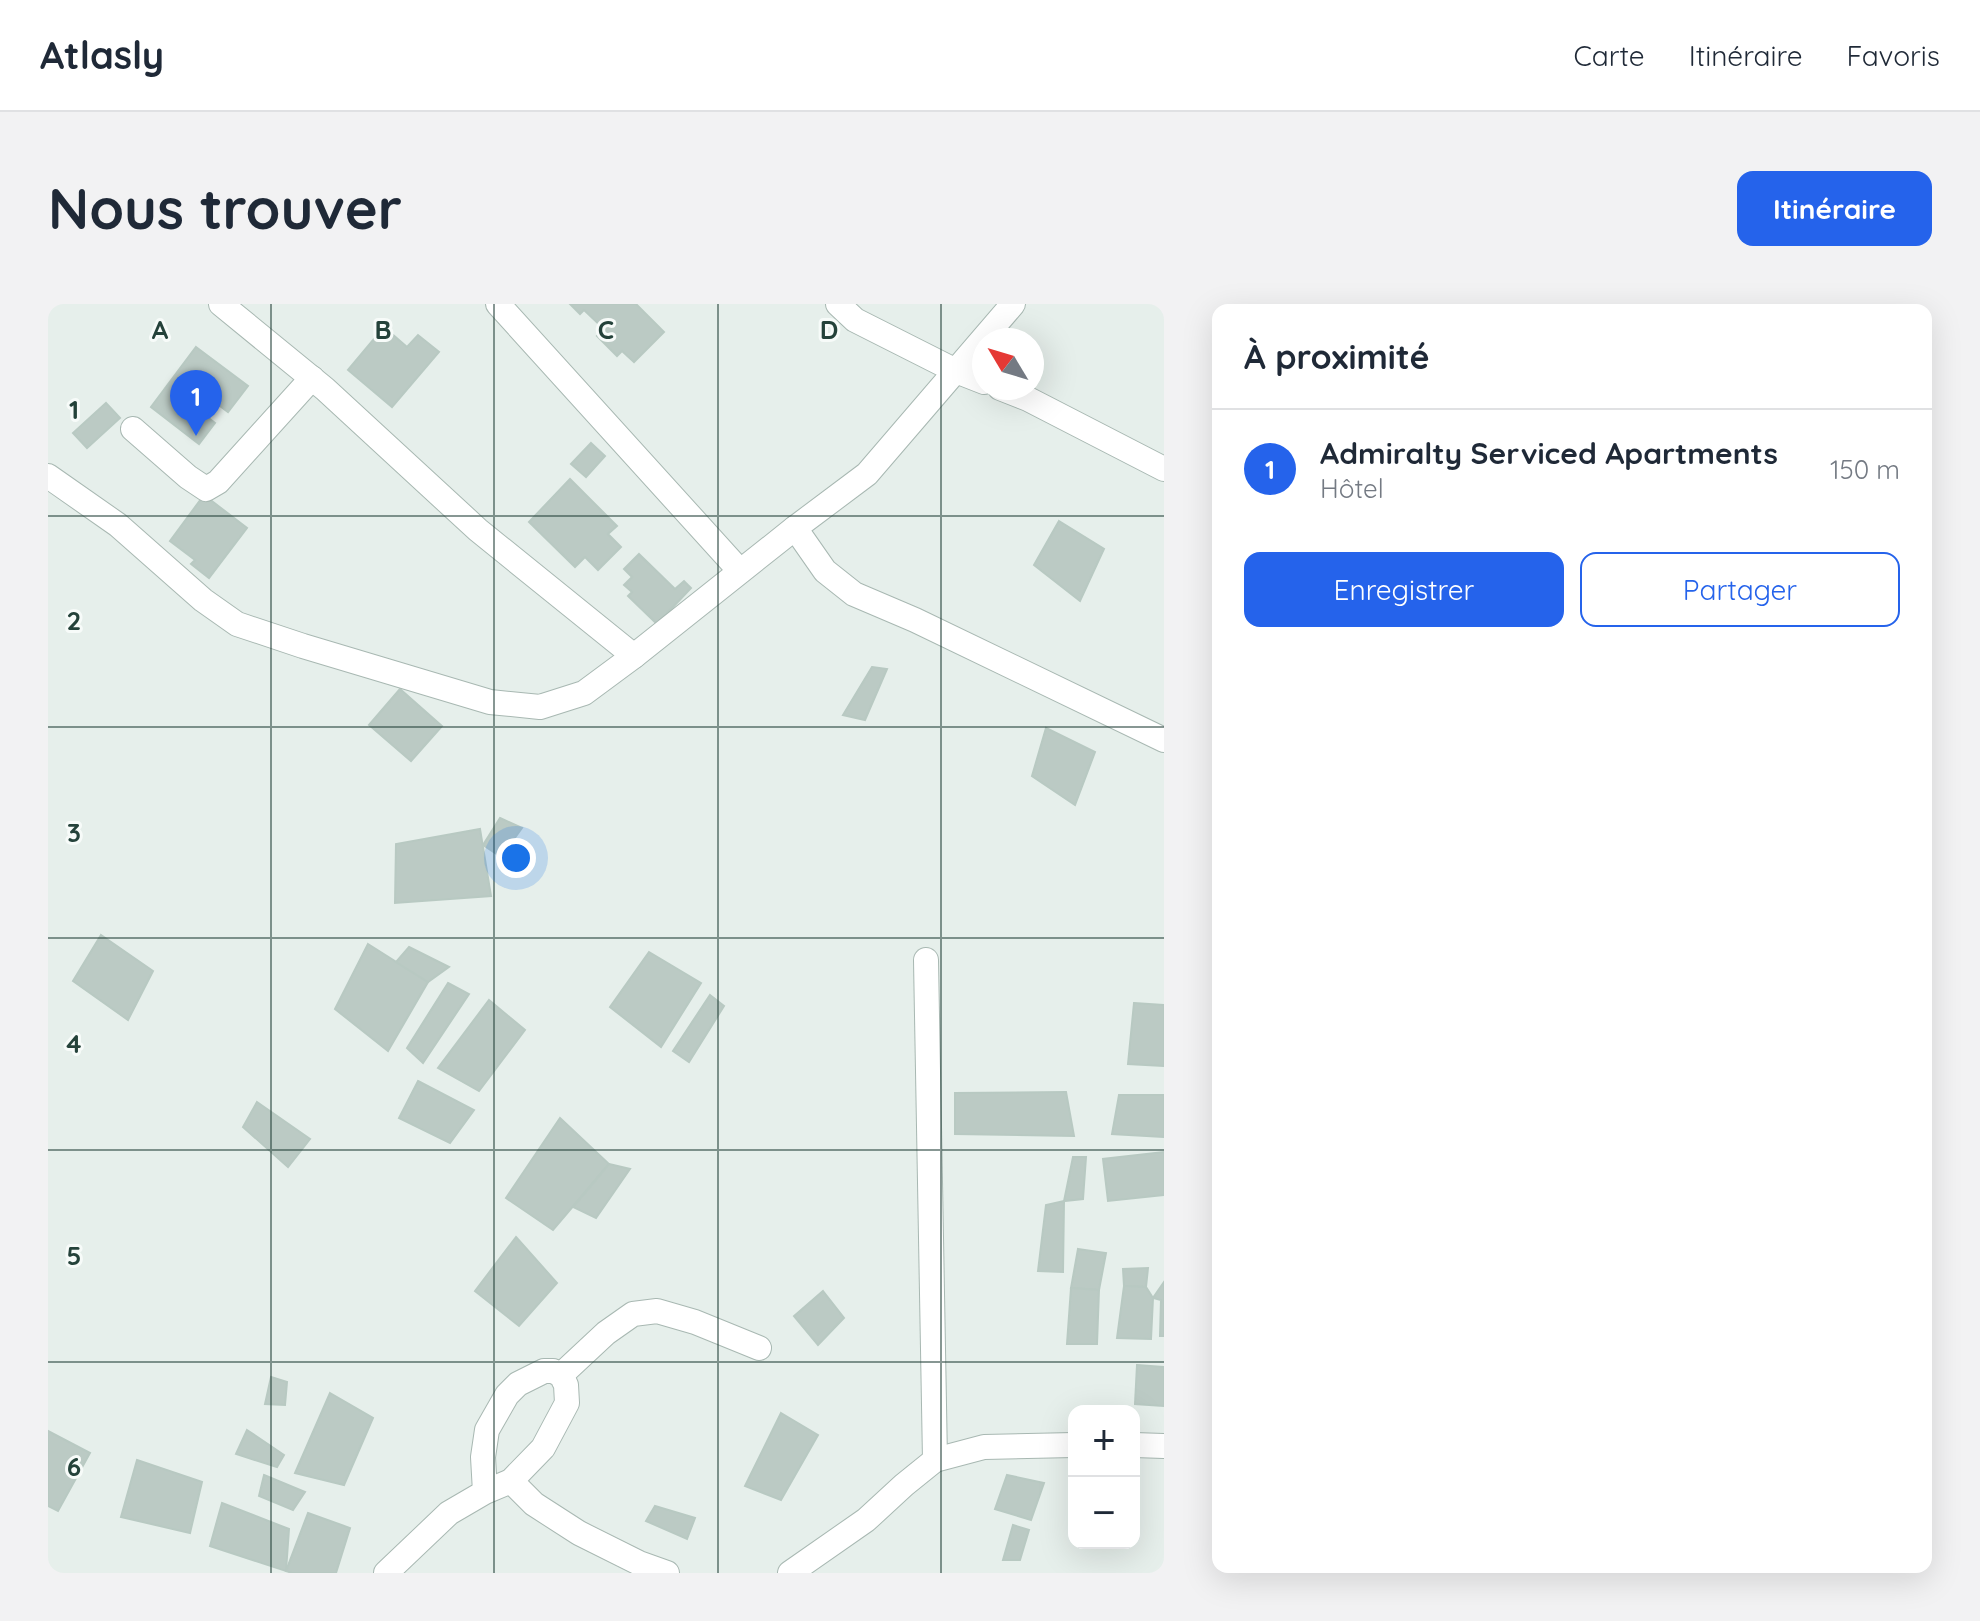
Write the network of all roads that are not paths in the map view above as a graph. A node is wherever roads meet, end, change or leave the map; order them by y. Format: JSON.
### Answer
{"nodes":[{"id":1,"x":221,"y":304,"type":"edge"},
{"id":2,"x":498,"y":304,"type":"edge"},
{"id":3,"x":838,"y":304,"type":"edge"},
{"id":4,"x":1013,"y":304,"type":"edge"},
{"id":5,"x":956,"y":371,"type":"junction"},
{"id":6,"x":972,"y":377,"type":"edge"},
{"id":7,"x":312,"y":378,"type":"junction"},
{"id":8,"x":1030,"y":400,"type":"edge"},
{"id":9,"x":133,"y":429,"type":"dead end"},
{"id":10,"x":1164,"y":469,"type":"edge"},
{"id":11,"x":48,"y":476,"type":"edge"},
{"id":12,"x":795,"y":528,"type":"junction"},
{"id":13,"x":740,"y":571,"type":"junction"},
{"id":14,"x":634,"y":656,"type":"junction"},
{"id":15,"x":1164,"y":740,"type":"edge"},
{"id":16,"x":926,"y":960,"type":"dead end"},
{"id":17,"x":759,"y":1348,"type":"dead end"},
{"id":18,"x":561,"y":1375,"type":"junction"},
{"id":19,"x":1068,"y":1445,"type":"edge"},
{"id":20,"x":1140,"y":1445,"type":"edge"},
{"id":21,"x":1164,"y":1446,"type":"edge"},
{"id":22,"x":935,"y":1460,"type":"junction"},
{"id":23,"x":511,"y":1481,"type":"junction"},
{"id":24,"x":485,"y":1492,"type":"junction"},
{"id":25,"x":386,"y":1573,"type":"edge"},
{"id":26,"x":667,"y":1573,"type":"edge"},
{"id":27,"x":790,"y":1573,"type":"edge"}],
"edges":[{"from":1,"to":7,"type":"street"},
{"from":2,"to":13,"type":"street"},
{"from":3,"to":5,"type":"street"},
{"from":4,"to":5,"type":"street"},
{"from":5,"to":6,"type":"street"},
{"from":5,"to":12,"type":"street"},
{"from":7,"to":9,"type":"street"},
{"from":7,"to":14,"type":"street"},
{"from":8,"to":10,"type":"street"},
{"from":11,"to":14,"type":"street"},
{"from":12,"to":13,"type":"street"},
{"from":12,"to":15,"type":"street"},
{"from":13,"to":14,"type":"street"},
{"from":16,"to":22,"type":"street"},
{"from":17,"to":18,"type":"street"},
{"from":18,"to":23,"type":"street"},
{"from":18,"to":24,"type":"street"},
{"from":19,"to":22,"type":"street"},
{"from":20,"to":21,"type":"street"},
{"from":22,"to":27,"type":"street"},
{"from":23,"to":24,"type":"street"},
{"from":23,"to":26,"type":"street"},
{"from":24,"to":25,"type":"street"}]}
